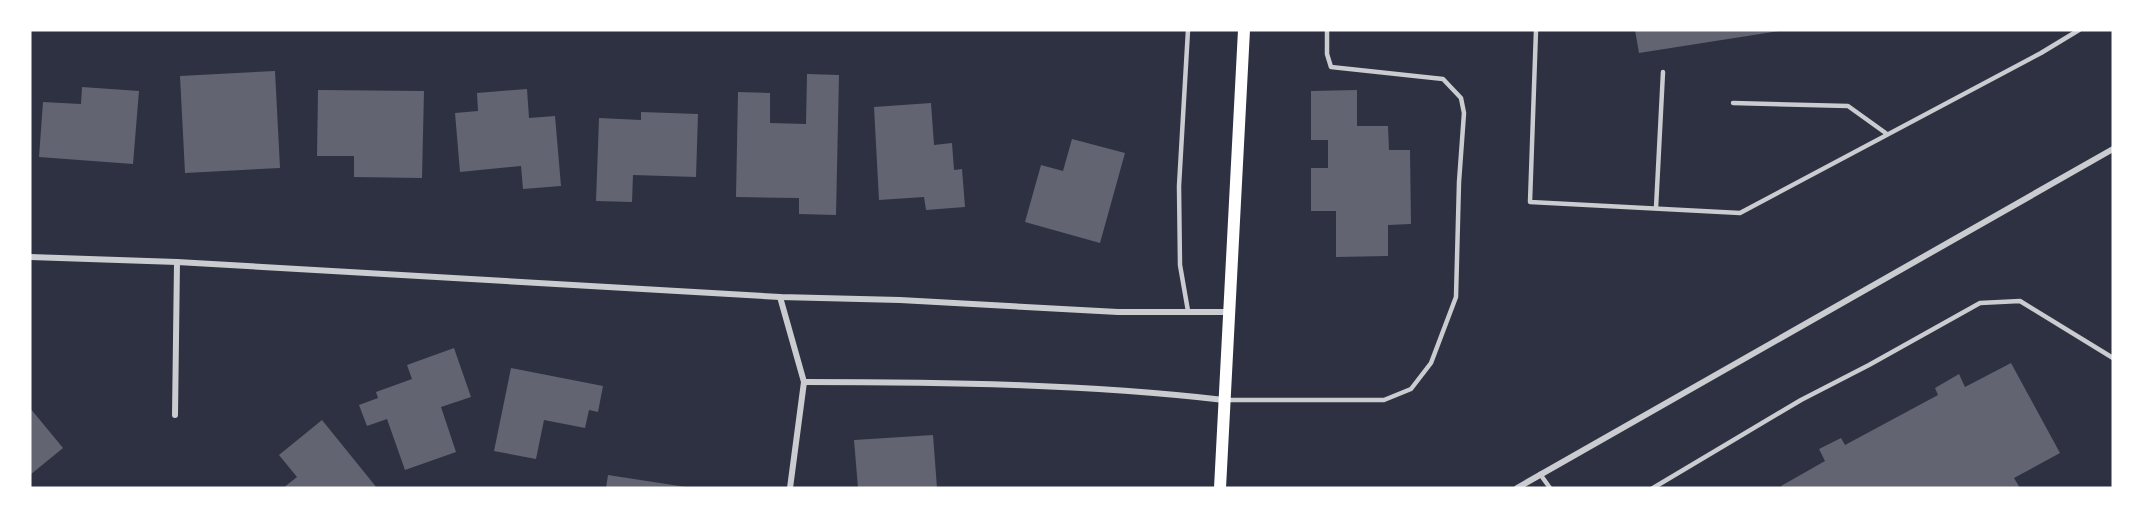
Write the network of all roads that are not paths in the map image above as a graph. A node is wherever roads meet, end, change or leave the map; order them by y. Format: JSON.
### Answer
{"nodes":[{"id":1,"x":1188,"y":30,"type":"edge"},
{"id":2,"x":1244,"y":30,"type":"edge"},
{"id":3,"x":1328,"y":30,"type":"edge"},
{"id":4,"x":1536,"y":30,"type":"edge"},
{"id":5,"x":2079,"y":30,"type":"edge"},
{"id":6,"x":1663,"y":72,"type":"dead end"},
{"id":7,"x":1733,"y":103,"type":"dead end"},
{"id":8,"x":1887,"y":134,"type":"junction"},
{"id":9,"x":2113,"y":149,"type":"edge"},
{"id":10,"x":1656,"y":208,"type":"junction"},
{"id":11,"x":30,"y":256,"type":"edge"},
{"id":12,"x":177,"y":262,"type":"junction"},
{"id":13,"x":780,"y":297,"type":"junction"},
{"id":14,"x":1188,"y":312,"type":"junction"},
{"id":15,"x":1229,"y":312,"type":"junction"},
{"id":16,"x":2113,"y":358,"type":"edge"},
{"id":17,"x":804,"y":382,"type":"junction"},
{"id":18,"x":1224,"y":400,"type":"junction"},
{"id":19,"x":175,"y":415,"type":"dead end"},
{"id":20,"x":1540,"y":474,"type":"junction"},
{"id":21,"x":790,"y":488,"type":"edge"},
{"id":22,"x":1220,"y":488,"type":"edge"},
{"id":23,"x":1517,"y":488,"type":"edge"},
{"id":24,"x":1550,"y":488,"type":"edge"},
{"id":25,"x":1653,"y":488,"type":"edge"}],
"edges":[{"from":1,"to":14,"type":"lane"},
{"from":2,"to":15,"type":"main road"},
{"from":3,"to":18,"type":"lane"},
{"from":4,"to":10,"type":"lane"},
{"from":5,"to":8,"type":"lane"},
{"from":6,"to":10,"type":"lane"},
{"from":7,"to":8,"type":"lane"},
{"from":8,"to":10,"type":"lane"},
{"from":9,"to":20,"type":"street"},
{"from":11,"to":12,"type":"street"},
{"from":12,"to":13,"type":"street"},
{"from":12,"to":19,"type":"street"},
{"from":13,"to":14,"type":"street"},
{"from":13,"to":17,"type":"street"},
{"from":14,"to":15,"type":"street"},
{"from":15,"to":18,"type":"main road"},
{"from":16,"to":25,"type":"lane"},
{"from":17,"to":18,"type":"street"},
{"from":17,"to":21,"type":"street"},
{"from":18,"to":22,"type":"main road"},
{"from":20,"to":23,"type":"street"},
{"from":20,"to":24,"type":"lane"}]}
